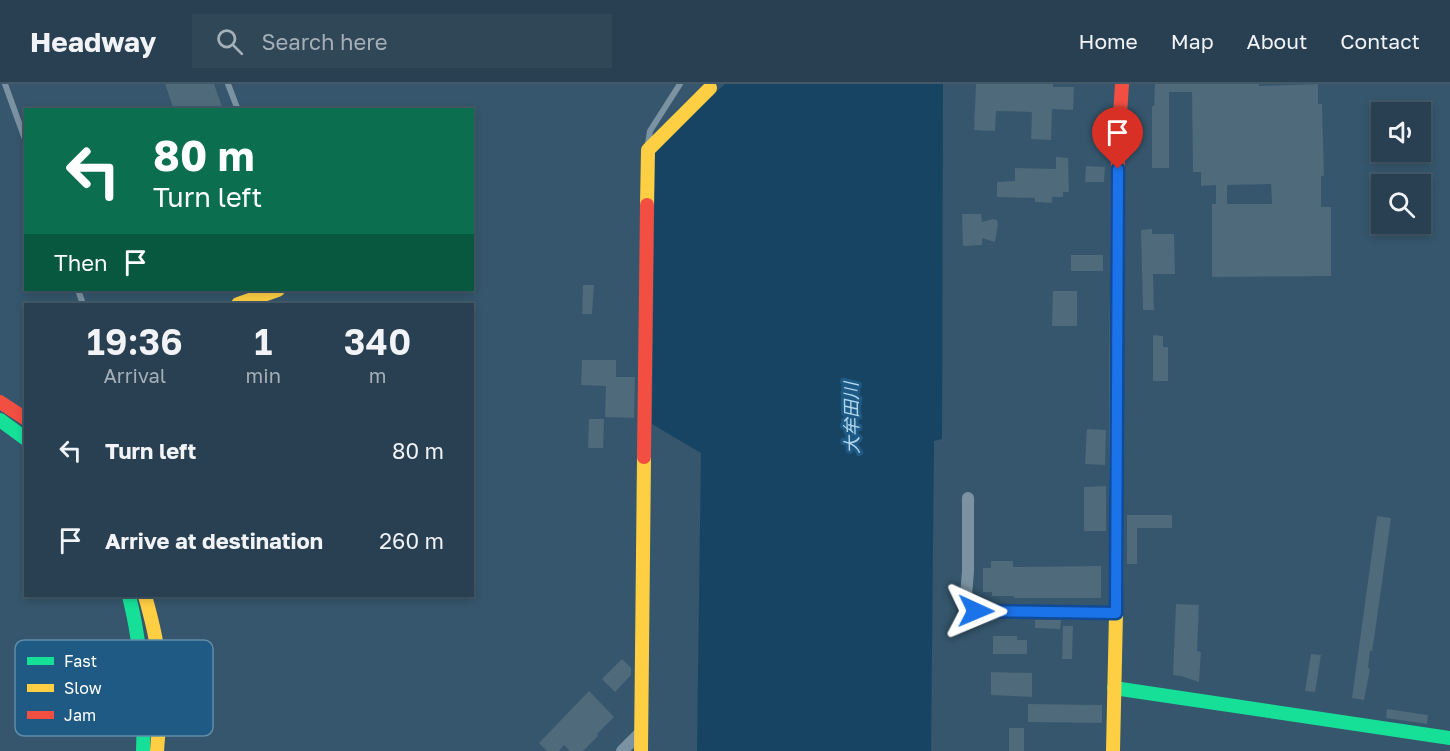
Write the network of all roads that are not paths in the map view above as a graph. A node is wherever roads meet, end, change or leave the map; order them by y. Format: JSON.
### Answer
{"nodes":[{"id":1,"x":5,"y":84,"type":"edge"},
{"id":2,"x":228,"y":84,"type":"edge"},
{"id":3,"x":680,"y":84,"type":"edge"},
{"id":4,"x":1122,"y":84,"type":"edge"},
{"id":5,"x":710,"y":88,"type":"dead end"},
{"id":6,"x":237,"y":108,"type":"edge"},
{"id":7,"x":24,"y":136,"type":"edge"},
{"id":8,"x":648,"y":150,"type":"junction"},
{"id":9,"x":275,"y":291,"type":"edge"},
{"id":10,"x":241,"y":303,"type":"edge"},
{"id":11,"x":0,"y":402,"type":"edge"},
{"id":12,"x":24,"y":415,"type":"edge"},
{"id":13,"x":0,"y":420,"type":"edge"},
{"id":14,"x":13,"y":429,"type":"junction"},
{"id":15,"x":24,"y":437,"type":"edge"},
{"id":16,"x":968,"y":498,"type":"dead end"},
{"id":17,"x":129,"y":597,"type":"edge"},
{"id":18,"x":145,"y":597,"type":"edge"},
{"id":19,"x":1116,"y":613,"type":"junction"},
{"id":20,"x":139,"y":640,"type":"edge"},
{"id":21,"x":155,"y":640,"type":"edge"},
{"id":22,"x":1114,"y":688,"type":"junction"},
{"id":23,"x":642,"y":732,"type":"junction"},
{"id":24,"x":144,"y":736,"type":"edge"},
{"id":25,"x":158,"y":736,"type":"edge"},
{"id":26,"x":1450,"y":738,"type":"edge"},
{"id":27,"x":143,"y":751,"type":"edge"},
{"id":28,"x":157,"y":751,"type":"edge"},
{"id":29,"x":622,"y":751,"type":"edge"},
{"id":30,"x":641,"y":751,"type":"edge"},
{"id":31,"x":1113,"y":751,"type":"edge"}],
"edges":[{"from":1,"to":7,"type":"lane"},
{"from":2,"to":6,"type":"lane"},
{"from":3,"to":8,"type":"lane"},
{"from":4,"to":19,"type":"street"},
{"from":5,"to":8,"type":"street"},
{"from":8,"to":23,"type":"street"},
{"from":9,"to":10,"type":"street"},
{"from":11,"to":12,"type":"street"},
{"from":12,"to":14,"type":"street"},
{"from":13,"to":14,"type":"street"},
{"from":14,"to":15,"type":"street"},
{"from":16,"to":19,"type":"street"},
{"from":17,"to":20,"type":"street"},
{"from":18,"to":21,"type":"street"},
{"from":19,"to":22,"type":"street"},
{"from":22,"to":26,"type":"street"},
{"from":22,"to":31,"type":"street"},
{"from":23,"to":29,"type":"street"},
{"from":23,"to":30,"type":"street"},
{"from":24,"to":27,"type":"street"},
{"from":25,"to":28,"type":"street"}]}
